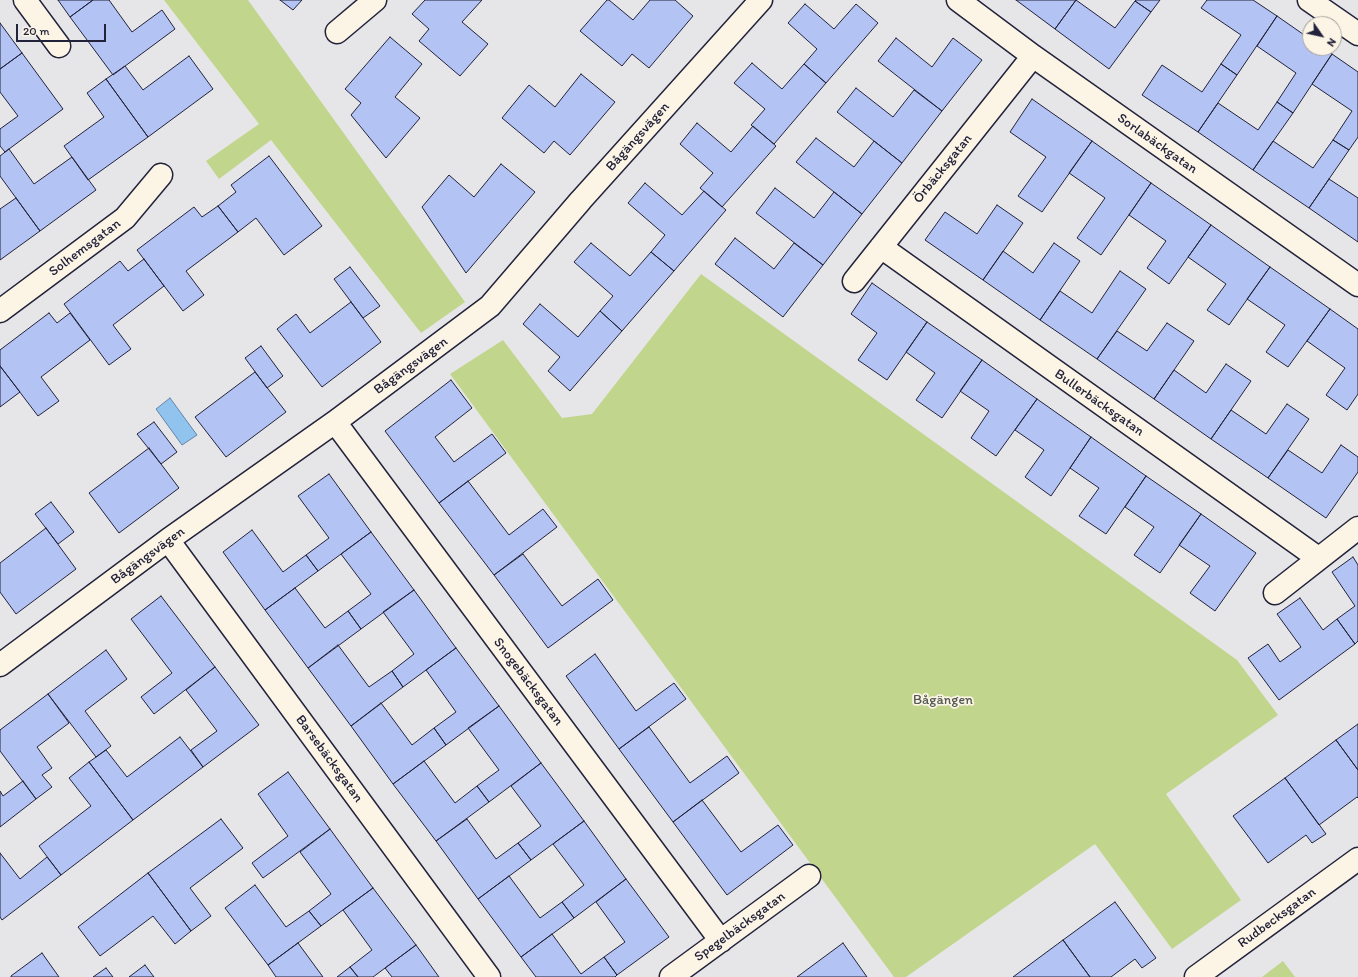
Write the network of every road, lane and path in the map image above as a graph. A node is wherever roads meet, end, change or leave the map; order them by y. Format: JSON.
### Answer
{"nodes":[{"id":1,"x":25,"y":0,"type":"edge"},
{"id":2,"x":376,"y":0,"type":"edge"},
{"id":3,"x":761,"y":0,"type":"edge"},
{"id":4,"x":958,"y":0,"type":"edge"},
{"id":5,"x":1309,"y":0,"type":"edge"},
{"id":6,"x":337,"y":32,"type":"dead end"},
{"id":7,"x":1358,"y":34,"type":"edge"},
{"id":8,"x":59,"y":46,"type":"dead end"},
{"id":9,"x":1033,"y":56,"type":"junction"},
{"id":10,"x":161,"y":175,"type":"dead end"},
{"id":11,"x":881,"y":247,"type":"junction"},
{"id":12,"x":854,"y":281,"type":"dead end"},
{"id":13,"x":1358,"y":285,"type":"edge"},
{"id":14,"x":0,"y":311,"type":"edge"},
{"id":15,"x":335,"y":422,"type":"junction"},
{"id":16,"x":1358,"y":528,"type":"edge"},
{"id":17,"x":168,"y":540,"type":"junction"},
{"id":18,"x":1318,"y":558,"type":"junction"},
{"id":19,"x":1275,"y":593,"type":"dead end"},
{"id":20,"x":0,"y":665,"type":"edge"},
{"id":21,"x":1358,"y":859,"type":"edge"},
{"id":22,"x":809,"y":876,"type":"dead end"},
{"id":23,"x":721,"y":941,"type":"junction"},
{"id":24,"x":489,"y":977,"type":"edge"},
{"id":25,"x":671,"y":977,"type":"edge"},
{"id":26,"x":1196,"y":977,"type":"edge"}],
"edges":[{"from":1,"to":8,"type":"street"},
{"from":2,"to":6,"type":"street"},
{"from":3,"to":15,"type":"street","name":"Bågängsvägen"},
{"from":4,"to":9,"type":"street","name":"Sorlabäckgatan"},
{"from":5,"to":7,"type":"street"},
{"from":9,"to":11,"type":"street","name":"Örbäcksgatan"},
{"from":9,"to":13,"type":"street","name":"Sorlabäckgatan"},
{"from":10,"to":14,"type":"street","name":"Solhemsgatan"},
{"from":11,"to":12,"type":"street","name":"Örbäcksgatan"},
{"from":11,"to":18,"type":"street","name":"Bullerbäcksgatan"},
{"from":15,"to":17,"type":"street","name":"Bågängsvägen"},
{"from":15,"to":23,"type":"street","name":"Snogebäcksgatan"},
{"from":16,"to":18,"type":"street"},
{"from":17,"to":20,"type":"street","name":"Bågängsvägen"},
{"from":17,"to":24,"type":"street","name":"Barsebäcksgatan"},
{"from":18,"to":19,"type":"street"},
{"from":21,"to":26,"type":"street","name":"Rudbecksgatan"},
{"from":22,"to":23,"type":"street","name":"Spegelbäcksgatan"},
{"from":23,"to":25,"type":"street","name":"Spegelbäcksgatan"}]}
